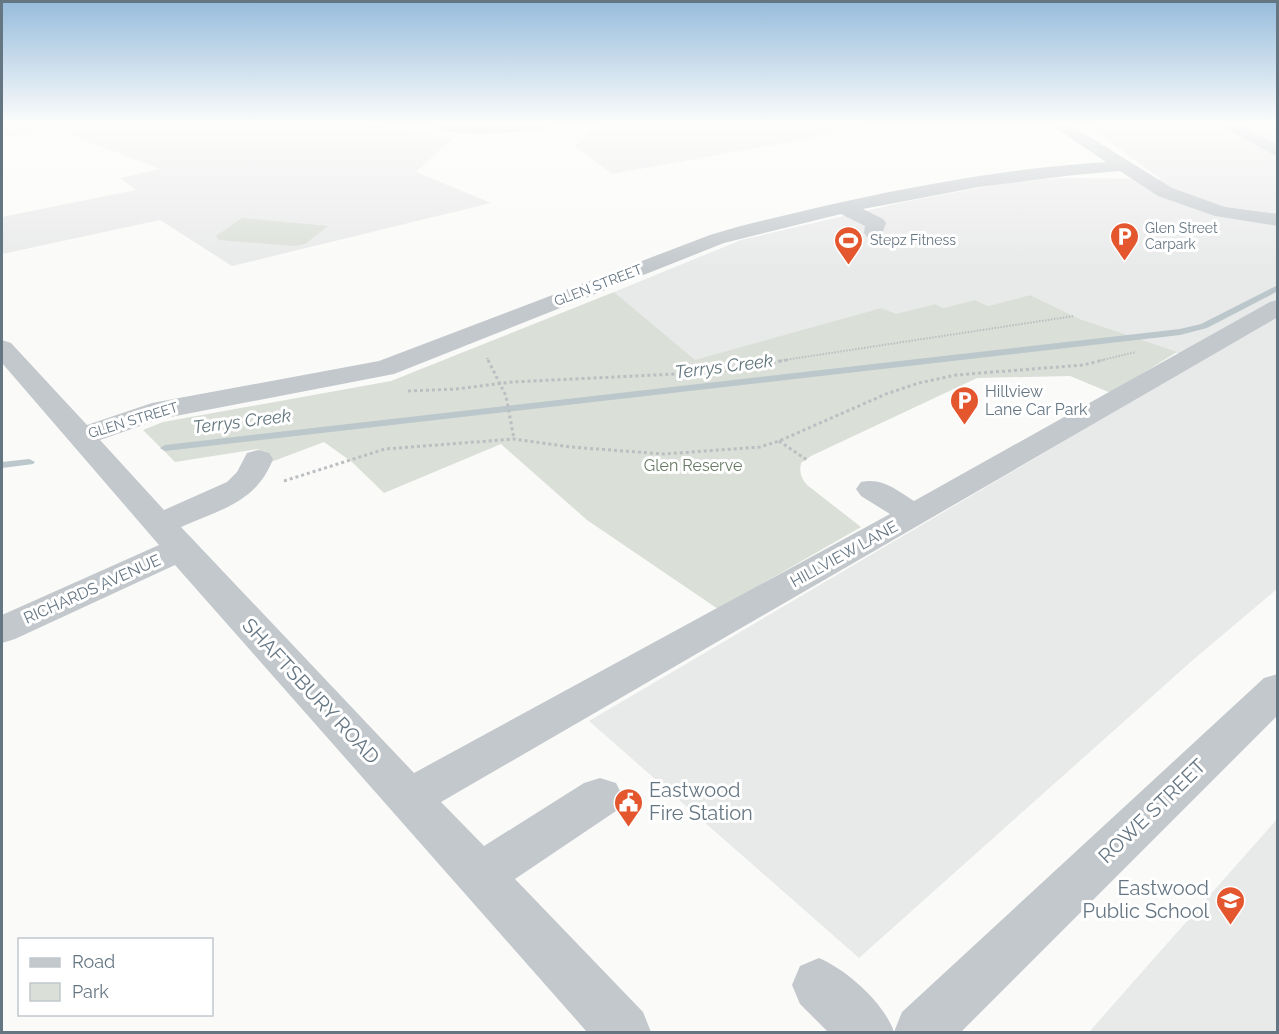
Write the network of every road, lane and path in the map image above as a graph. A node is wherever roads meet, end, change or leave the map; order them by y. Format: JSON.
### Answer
{"nodes":[{"id":1,"x":1045,"y":172,"type":"edge"},
{"id":2,"x":1131,"y":172,"type":"edge"},
{"id":3,"x":1143,"y":180,"type":"junction"},
{"id":4,"x":1082,"y":186,"type":"dead end"},
{"id":5,"x":924,"y":190,"type":"junction"},
{"id":6,"x":1165,"y":192,"type":"junction"},
{"id":7,"x":884,"y":199,"type":"junction"},
{"id":8,"x":1145,"y":200,"type":"dead end"},
{"id":9,"x":955,"y":204,"type":"dead end"},
{"id":10,"x":844,"y":207,"type":"junction"},
{"id":11,"x":1227,"y":212,"type":"junction"},
{"id":12,"x":916,"y":213,"type":"dead end"},
{"id":13,"x":1278,"y":220,"type":"edge"},
{"id":14,"x":1193,"y":222,"type":"dead end"},
{"id":15,"x":1278,"y":225,"type":"edge"},
{"id":16,"x":874,"y":233,"type":"dead end"},
{"id":17,"x":1278,"y":307,"type":"edge"},
{"id":18,"x":1074,"y":316,"type":"dead end"},
{"id":19,"x":457,"y":340,"type":"junction"},
{"id":20,"x":2,"y":348,"type":"edge"},
{"id":21,"x":1144,"y":350,"type":"dead end"},
{"id":22,"x":502,"y":384,"type":"junction"},
{"id":23,"x":398,"y":390,"type":"dead end"},
{"id":24,"x":1063,"y":398,"type":"dead end"},
{"id":25,"x":1093,"y":412,"type":"junction"},
{"id":26,"x":82,"y":436,"type":"junction"},
{"id":27,"x":514,"y":439,"type":"junction"},
{"id":28,"x":779,"y":441,"type":"junction"},
{"id":29,"x":807,"y":460,"type":"dead end"},
{"id":30,"x":254,"y":468,"type":"joint"},
{"id":31,"x":872,"y":489,"type":"dead end"},
{"id":32,"x":914,"y":515,"type":"junction"},
{"id":33,"x":171,"y":536,"type":"junction"},
{"id":34,"x":2,"y":630,"type":"edge"},
{"id":35,"x":1278,"y":689,"type":"edge"},
{"id":36,"x":600,"y":797,"type":"dead end"},
{"id":37,"x":409,"y":798,"type":"junction"},
{"id":38,"x":480,"y":875,"type":"junction"},
{"id":39,"x":819,"y":985,"type":"dead end"},
{"id":40,"x":623,"y":1032,"type":"edge"},
{"id":41,"x":866,"y":1032,"type":"edge"},
{"id":42,"x":922,"y":1032,"type":"edge"}],
"edges":[{"from":1,"to":5,"type":"street","name":"GLEN STREET"},
{"from":2,"to":3,"type":"street"},
{"from":3,"to":4,"type":"street"},
{"from":3,"to":6,"type":"street"},
{"from":5,"to":7,"type":"street","name":"GLEN STREET"},
{"from":5,"to":9,"type":"street"},
{"from":6,"to":8,"type":"street"},
{"from":6,"to":11,"type":"street"},
{"from":7,"to":10,"type":"street","name":"GLEN STREET"},
{"from":7,"to":12,"type":"street"},
{"from":10,"to":16,"type":"street"},
{"from":10,"to":19,"type":"street","name":"GLEN STREET"},
{"from":11,"to":13,"type":"street"},
{"from":11,"to":14,"type":"street"},
{"from":11,"to":15,"type":"street"},
{"from":17,"to":25,"type":"street","name":"HILLVIEW LANE"},
{"from":18,"to":22,"type":"path"},
{"from":19,"to":22,"type":"path"},
{"from":19,"to":26,"type":"street","name":"GLEN STREET"},
{"from":20,"to":26,"type":"street","name":"SHAFTSBURY ROAD"},
{"from":21,"to":28,"type":"path"},
{"from":22,"to":23,"type":"path"},
{"from":22,"to":27,"type":"path"},
{"from":24,"to":25,"type":"street"},
{"from":25,"to":32,"type":"street","name":"HILLVIEW LANE"},
{"from":26,"to":33,"type":"street","name":"SHAFTSBURY ROAD"},
{"from":27,"to":28,"type":"path"},
{"from":27,"to":30,"type":"path"},
{"from":28,"to":29,"type":"path"},
{"from":30,"to":33,"type":"street","name":"RICHARDS AVENUE"},
{"from":31,"to":32,"type":"street"},
{"from":32,"to":37,"type":"street","name":"HILLVIEW LANE"},
{"from":33,"to":34,"type":"street","name":"RICHARDS AVENUE"},
{"from":33,"to":37,"type":"street","name":"SHAFTSBURY ROAD"},
{"from":35,"to":42,"type":"street","name":"ROWE STREET"},
{"from":36,"to":38,"type":"street"},
{"from":37,"to":38,"type":"street","name":"SHAFTSBURY ROAD"},
{"from":38,"to":40,"type":"street","name":"SHAFTSBURY ROAD"},
{"from":39,"to":41,"type":"street"}]}
